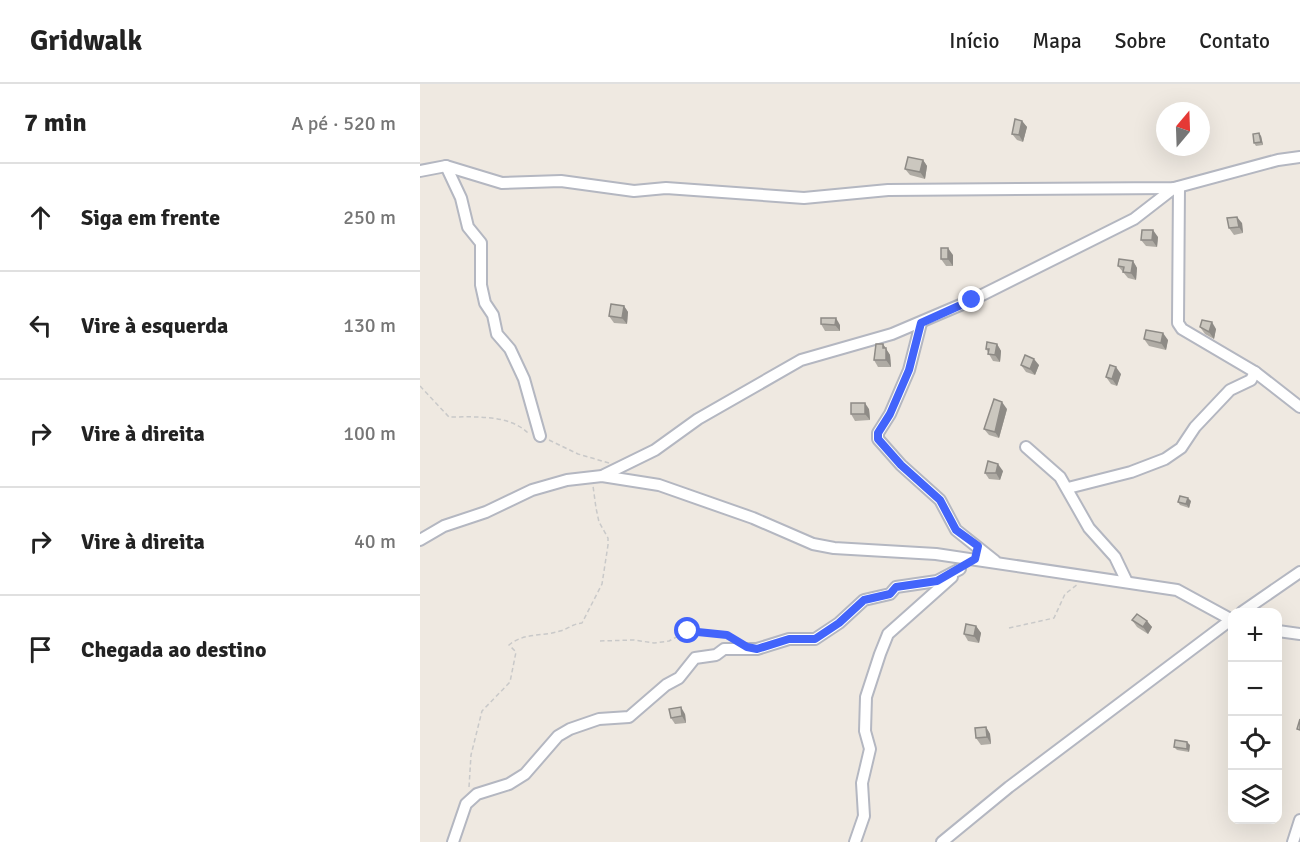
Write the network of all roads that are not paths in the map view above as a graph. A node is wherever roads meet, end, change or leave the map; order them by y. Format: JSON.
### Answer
{"nodes":[{"id":1,"x":1300,"y":157,"type":"edge"},
{"id":2,"x":446,"y":166,"type":"junction"},
{"id":3,"x":420,"y":171,"type":"edge"},
{"id":4,"x":1176,"y":188,"type":"junction"},
{"id":5,"x":921,"y":323,"type":"junction"},
{"id":6,"x":1255,"y":372,"type":"junction"},
{"id":7,"x":1300,"y":407,"type":"edge"},
{"id":8,"x":540,"y":436,"type":"road end"},
{"id":9,"x":1026,"y":447,"type":"dead end"},
{"id":10,"x":603,"y":476,"type":"junction"},
{"id":11,"x":1068,"y":488,"type":"junction"},
{"id":12,"x":420,"y":540,"type":"edge"},
{"id":13,"x":978,"y":546,"type":"junction"},
{"id":14,"x":975,"y":559,"type":"junction"},
{"id":15,"x":998,"y":562,"type":"junction"},
{"id":16,"x":960,"y":569,"type":"junction"},
{"id":17,"x":1300,"y":572,"type":"edge"},
{"id":18,"x":1127,"y":582,"type":"junction"},
{"id":19,"x":1248,"y":608,"type":"edge"},
{"id":20,"x":1228,"y":617,"type":"edge"},
{"id":21,"x":1228,"y":622,"type":"edge"},
{"id":22,"x":1282,"y":632,"type":"edge"},
{"id":23,"x":1300,"y":634,"type":"edge"},
{"id":24,"x":1300,"y":820,"type":"edge"},
{"id":25,"x":453,"y":842,"type":"edge"},
{"id":26,"x":855,"y":842,"type":"edge"},
{"id":27,"x":942,"y":842,"type":"edge"},
{"id":28,"x":1293,"y":842,"type":"edge"}],
"edges":[{"from":1,"to":4,"type":"street"},
{"from":2,"to":3,"type":"street"},
{"from":2,"to":4,"type":"street"},
{"from":2,"to":8,"type":"street"},
{"from":4,"to":5,"type":"street"},
{"from":4,"to":6,"type":"street"},
{"from":5,"to":10,"type":"street"},
{"from":5,"to":13,"type":"street"},
{"from":6,"to":7,"type":"street"},
{"from":6,"to":11,"type":"street"},
{"from":9,"to":11,"type":"street"},
{"from":10,"to":12,"type":"street"},
{"from":10,"to":14,"type":"street"},
{"from":11,"to":18,"type":"street"},
{"from":13,"to":14,"type":"street"},
{"from":13,"to":15,"type":"street"},
{"from":14,"to":15,"type":"street"},
{"from":14,"to":16,"type":"street"},
{"from":15,"to":18,"type":"street"},
{"from":16,"to":25,"type":"street"},
{"from":16,"to":26,"type":"street"},
{"from":17,"to":19,"type":"street"},
{"from":18,"to":20,"type":"street"},
{"from":21,"to":27,"type":"street"},
{"from":22,"to":23,"type":"street"},
{"from":24,"to":28,"type":"street"}]}
